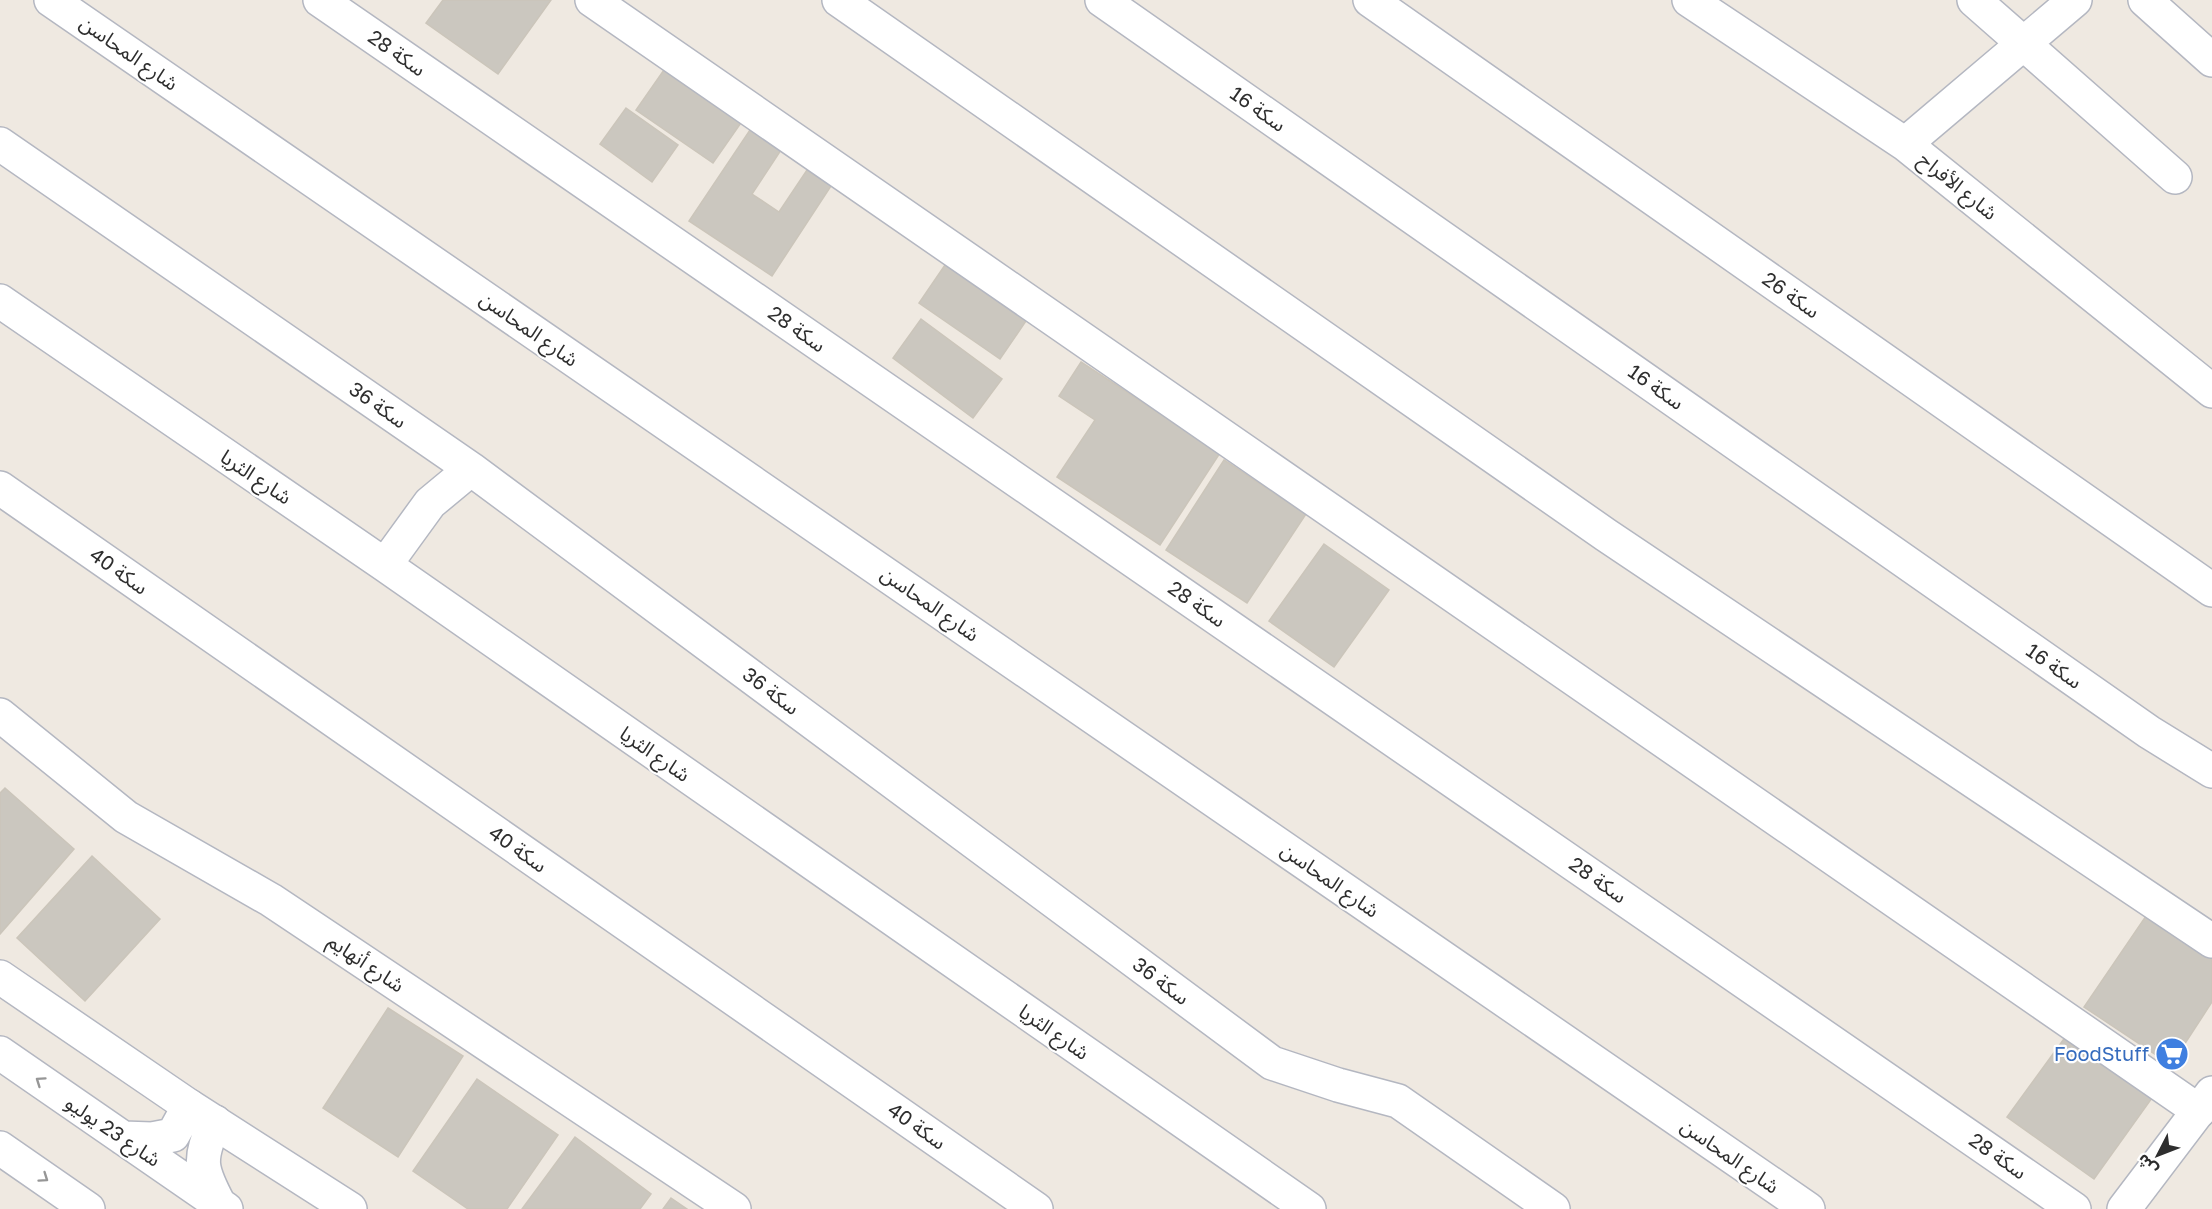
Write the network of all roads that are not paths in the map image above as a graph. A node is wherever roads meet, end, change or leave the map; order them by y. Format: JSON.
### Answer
{"nodes":[{"id":1,"x":51,"y":0,"type":"edge"},
{"id":2,"x":320,"y":0,"type":"edge"},
{"id":3,"x":592,"y":0,"type":"edge"},
{"id":4,"x":839,"y":0,"type":"edge"},
{"id":5,"x":1102,"y":0,"type":"edge"},
{"id":6,"x":1370,"y":0,"type":"edge"},
{"id":7,"x":1689,"y":0,"type":"edge"},
{"id":8,"x":1974,"y":0,"type":"edge"},
{"id":9,"x":2075,"y":0,"type":"edge"},
{"id":10,"x":2145,"y":0,"type":"edge"},
{"id":11,"x":2023,"y":44,"type":"junction"},
{"id":12,"x":2212,"y":60,"type":"edge"},
{"id":13,"x":0,"y":144,"type":"edge"},
{"id":14,"x":1905,"y":144,"type":"junction"},
{"id":15,"x":2175,"y":177,"type":"dead end"},
{"id":16,"x":0,"y":301,"type":"edge"},
{"id":17,"x":2212,"y":391,"type":"edge"},
{"id":18,"x":471,"y":469,"type":"junction"},
{"id":19,"x":0,"y":488,"type":"edge"},
{"id":20,"x":385,"y":565,"type":"junction"},
{"id":21,"x":2212,"y":591,"type":"edge"},
{"id":22,"x":0,"y":715,"type":"edge"},
{"id":23,"x":2212,"y":771,"type":"edge"},
{"id":24,"x":2212,"y":941,"type":"edge"},
{"id":25,"x":0,"y":977,"type":"edge"},
{"id":26,"x":0,"y":1053,"type":"edge"},
{"id":27,"x":2205,"y":1102,"type":"edge"},
{"id":28,"x":202,"y":1114,"type":"junction"},
{"id":29,"x":123,"y":1138,"type":"junction"},
{"id":30,"x":0,"y":1148,"type":"edge"},
{"id":31,"x":222,"y":1206,"type":"edge"},
{"id":32,"x":88,"y":1209,"type":"edge"},
{"id":33,"x":350,"y":1209,"type":"edge"},
{"id":34,"x":734,"y":1209,"type":"edge"},
{"id":35,"x":1036,"y":1209,"type":"edge"},
{"id":36,"x":1309,"y":1209,"type":"edge"},
{"id":37,"x":1553,"y":1209,"type":"edge"},
{"id":38,"x":1808,"y":1209,"type":"edge"},
{"id":39,"x":2074,"y":1209,"type":"edge"},
{"id":40,"x":2124,"y":1209,"type":"edge"}],
"edges":[{"from":1,"to":38,"type":"street","name":"شارع المحاسن"},
{"from":2,"to":39,"type":"street","name":"سكة 28"},
{"from":3,"to":27,"type":"street"},
{"from":4,"to":24,"type":"street"},
{"from":5,"to":23,"type":"street","name":"سكة 16"},
{"from":6,"to":21,"type":"street","name":"سكة 26"},
{"from":7,"to":14,"type":"street","name":"شارع الأفراح"},
{"from":8,"to":11,"type":"street"},
{"from":9,"to":11,"type":"street"},
{"from":10,"to":12,"type":"street"},
{"from":11,"to":14,"type":"street"},
{"from":11,"to":15,"type":"street"},
{"from":13,"to":18,"type":"street","name":"سكة 36"},
{"from":14,"to":17,"type":"street","name":"شارع الأفراح"},
{"from":16,"to":20,"type":"street","name":"شارع الثريا"},
{"from":18,"to":20,"type":"street"},
{"from":18,"to":37,"type":"street","name":"سكة 36"},
{"from":19,"to":35,"type":"street","name":"سكة 40"},
{"from":20,"to":36,"type":"street","name":"شارع الثريا"},
{"from":22,"to":34,"type":"street","name":"شارع أنهايم"},
{"from":25,"to":28,"type":"street"},
{"from":29,"to":26,"type":"street","name":"شارع 23 يوليو","one_way":true},
{"from":27,"to":40,"type":"street"},
{"from":28,"to":29,"type":"street"},
{"from":28,"to":31,"type":"street"},
{"from":28,"to":33,"type":"street"},
{"from":29,"to":31,"type":"street","name":"شارع 23 يوليو"},
{"from":30,"to":32,"type":"street","one_way":true}]}
